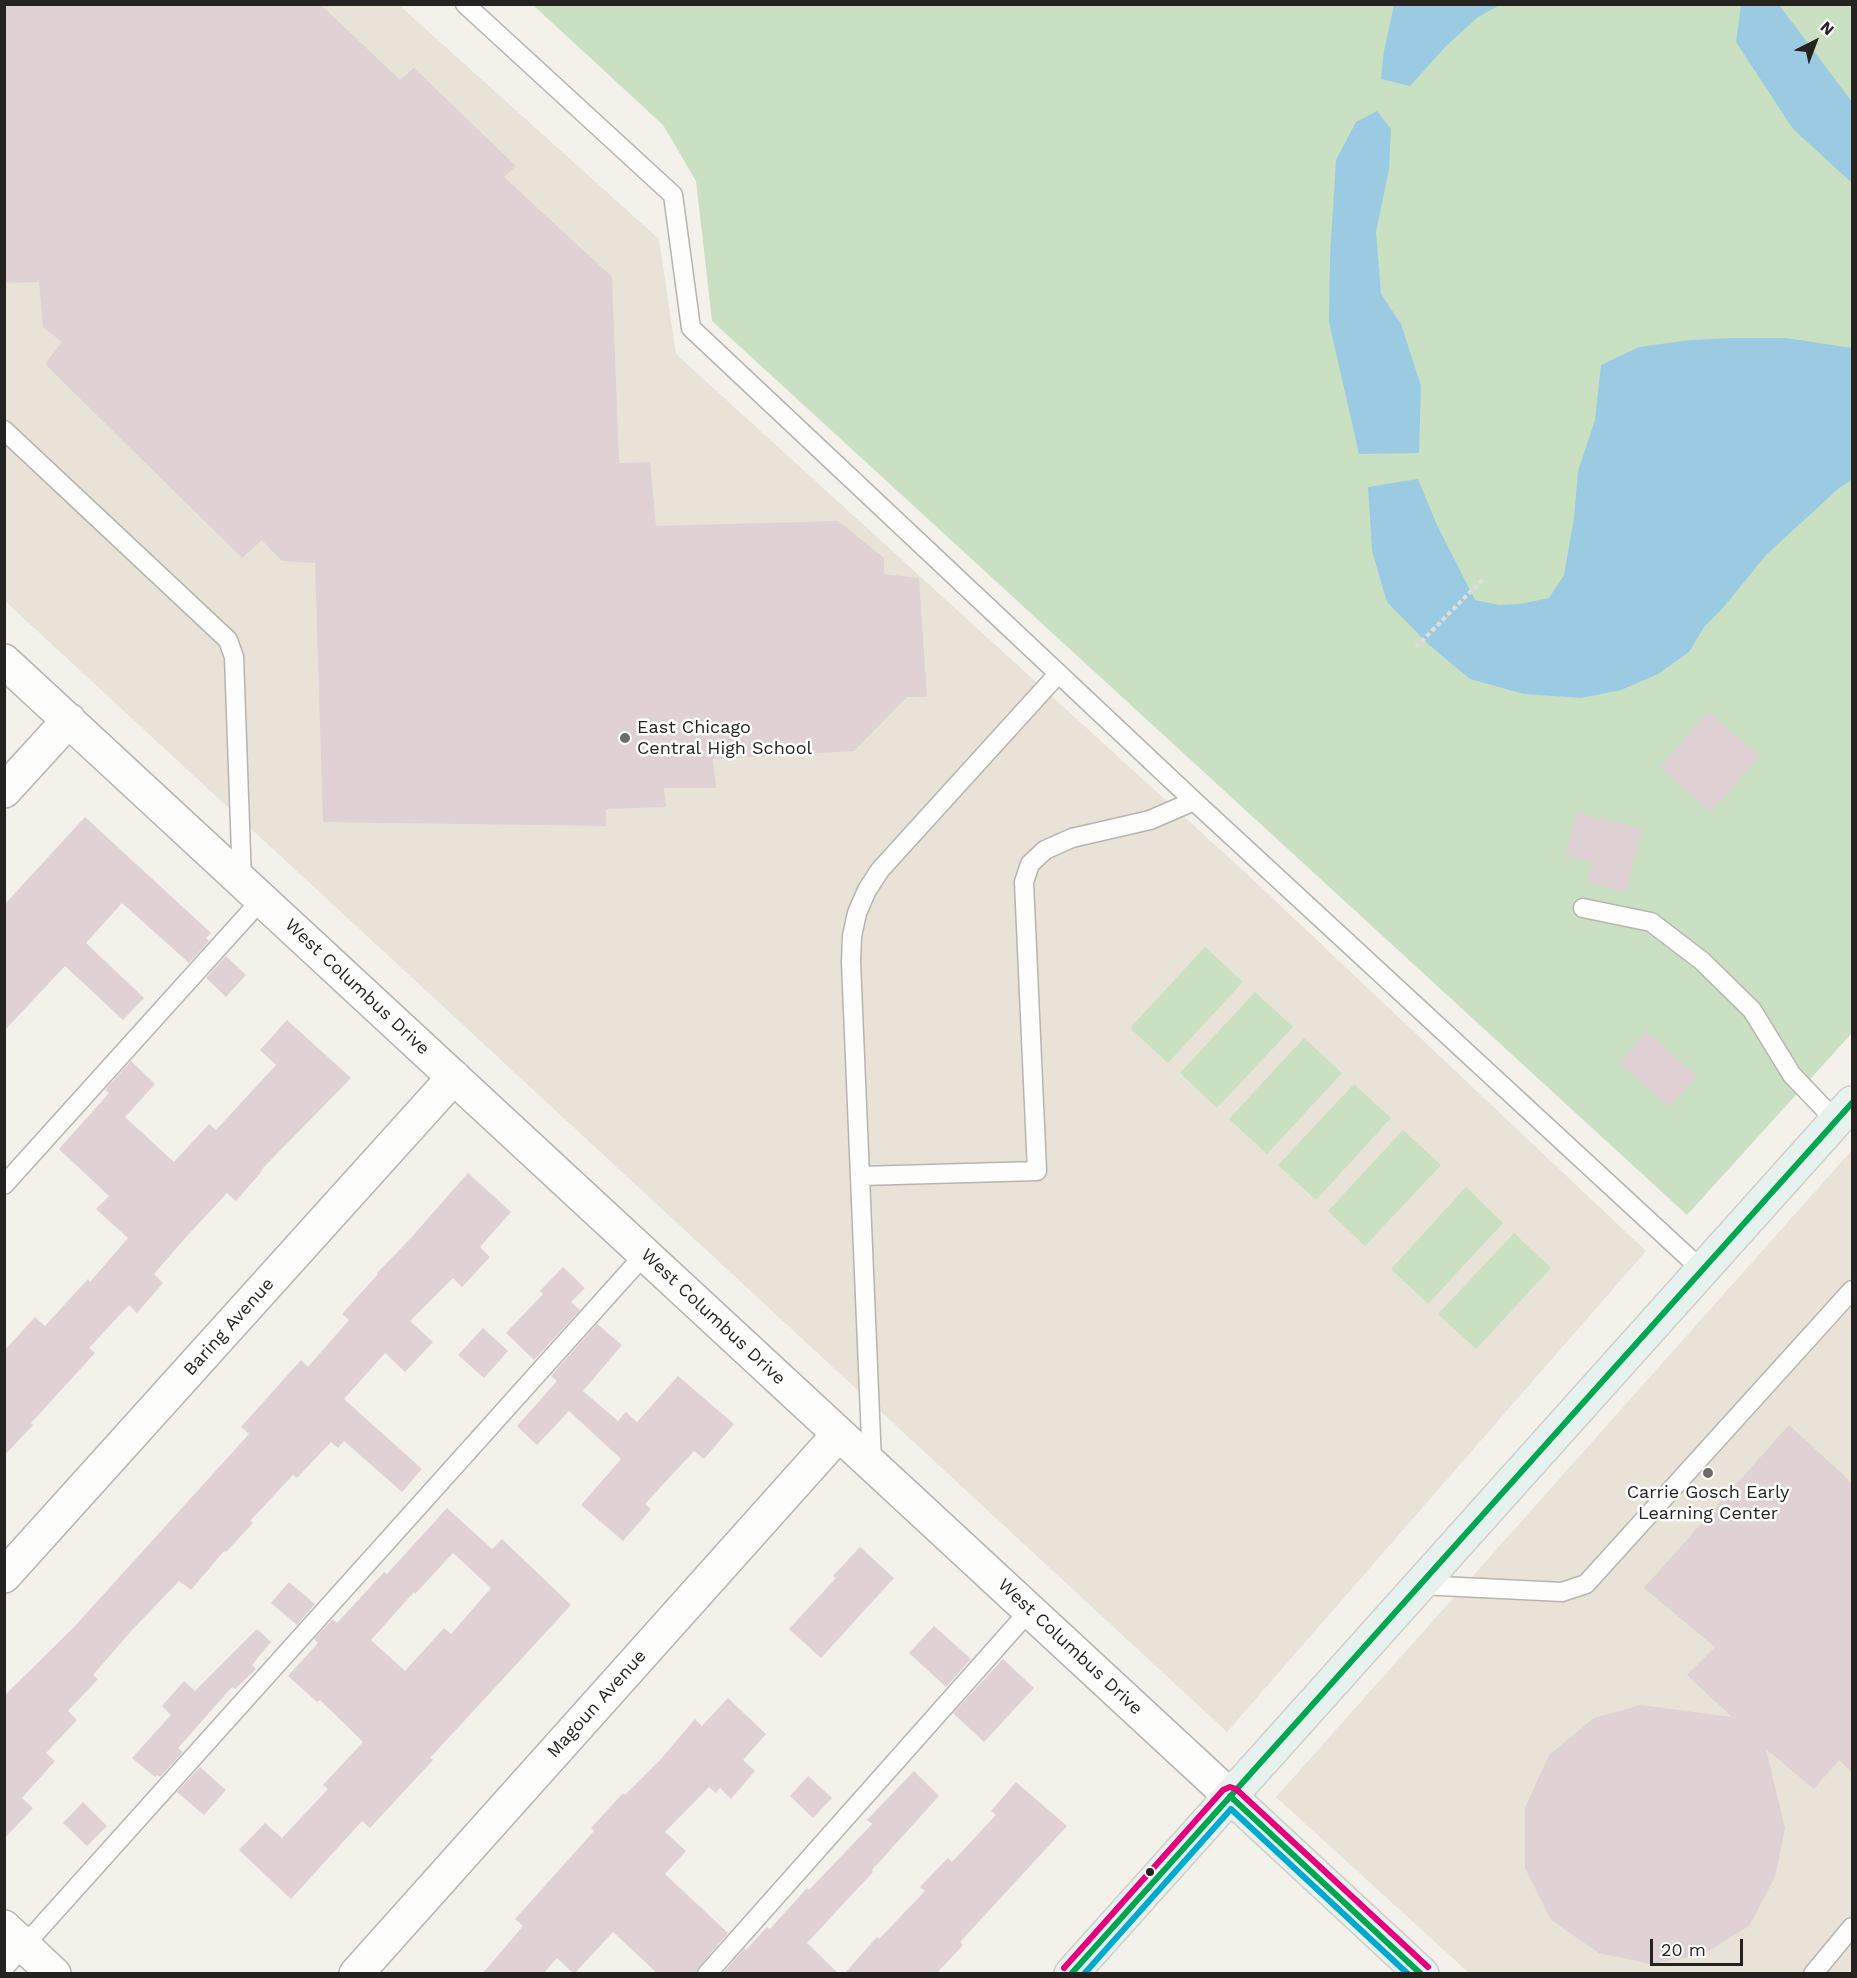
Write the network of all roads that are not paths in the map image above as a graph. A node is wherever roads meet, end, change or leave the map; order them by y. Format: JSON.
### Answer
{"nodes":[{"id":1,"x":465,"y":4,"type":"edge"},
{"id":2,"x":4,"y":430,"type":"edge"},
{"id":3,"x":4,"y":661,"type":"edge"},
{"id":4,"x":1058,"y":674,"type":"junction"},
{"id":5,"x":69,"y":720,"type":"junction"},
{"id":6,"x":4,"y":791,"type":"edge"},
{"id":7,"x":1194,"y":801,"type":"junction"},
{"id":8,"x":252,"y":890,"type":"junction"},
{"id":9,"x":1583,"y":908,"type":"dead end"},
{"id":10,"x":454,"y":1077,"type":"junction"},
{"id":11,"x":1844,"y":1112,"type":"edge"},
{"id":12,"x":861,"y":1176,"type":"junction"},
{"id":13,"x":4,"y":1185,"type":"edge"},
{"id":14,"x":645,"y":1254,"type":"junction"},
{"id":15,"x":1702,"y":1270,"type":"junction"},
{"id":16,"x":1852,"y":1290,"type":"edge"},
{"id":17,"x":839,"y":1434,"type":"junction"},
{"id":18,"x":872,"y":1463,"type":"junction"},
{"id":19,"x":4,"y":1576,"type":"edge"},
{"id":20,"x":1420,"y":1584,"type":"junction"},
{"id":21,"x":1030,"y":1610,"type":"junction"},
{"id":22,"x":1230,"y":1796,"type":"junction"},
{"id":23,"x":1852,"y":1928,"type":"edge"},
{"id":24,"x":11,"y":1947,"type":"edge"},
{"id":25,"x":54,"y":1974,"type":"edge"},
{"id":26,"x":356,"y":1974,"type":"edge"},
{"id":27,"x":707,"y":1974,"type":"edge"},
{"id":28,"x":1071,"y":1974,"type":"edge"},
{"id":29,"x":1422,"y":1974,"type":"edge"},
{"id":30,"x":1813,"y":1974,"type":"edge"}],
"edges":[{"from":1,"to":4,"type":"lane"},
{"from":2,"to":8,"type":"lane"},
{"from":3,"to":5,"type":"street","name":"West Columbus Drive"},
{"from":4,"to":7,"type":"lane"},
{"from":4,"to":12,"type":"lane"},
{"from":5,"to":6,"type":"street"},
{"from":5,"to":8,"type":"street","name":"West Columbus Drive"},
{"from":7,"to":12,"type":"lane"},
{"from":7,"to":15,"type":"lane"},
{"from":8,"to":10,"type":"street","name":"West Columbus Drive"},
{"from":8,"to":13,"type":"lane"},
{"from":9,"to":11,"type":"lane"},
{"from":10,"to":14,"type":"street","name":"West Columbus Drive"},
{"from":10,"to":19,"type":"street","name":"Baring Avenue"},
{"from":11,"to":15,"type":"main road"},
{"from":12,"to":18,"type":"lane"},
{"from":14,"to":17,"type":"street","name":"West Columbus Drive"},
{"from":14,"to":24,"type":"lane"},
{"from":15,"to":20,"type":"main road"},
{"from":16,"to":20,"type":"lane"},
{"from":17,"to":18,"type":"street","name":"West Columbus Drive"},
{"from":17,"to":26,"type":"street","name":"Magoun Avenue"},
{"from":18,"to":21,"type":"street","name":"West Columbus Drive"},
{"from":20,"to":22,"type":"main road"},
{"from":21,"to":22,"type":"street","name":"West Columbus Drive"},
{"from":21,"to":27,"type":"lane"},
{"from":22,"to":28,"type":"main road"},
{"from":22,"to":29,"type":"main road","name":"West Columbus Drive"},
{"from":23,"to":30,"type":"lane"},
{"from":24,"to":25,"type":"street"}]}
